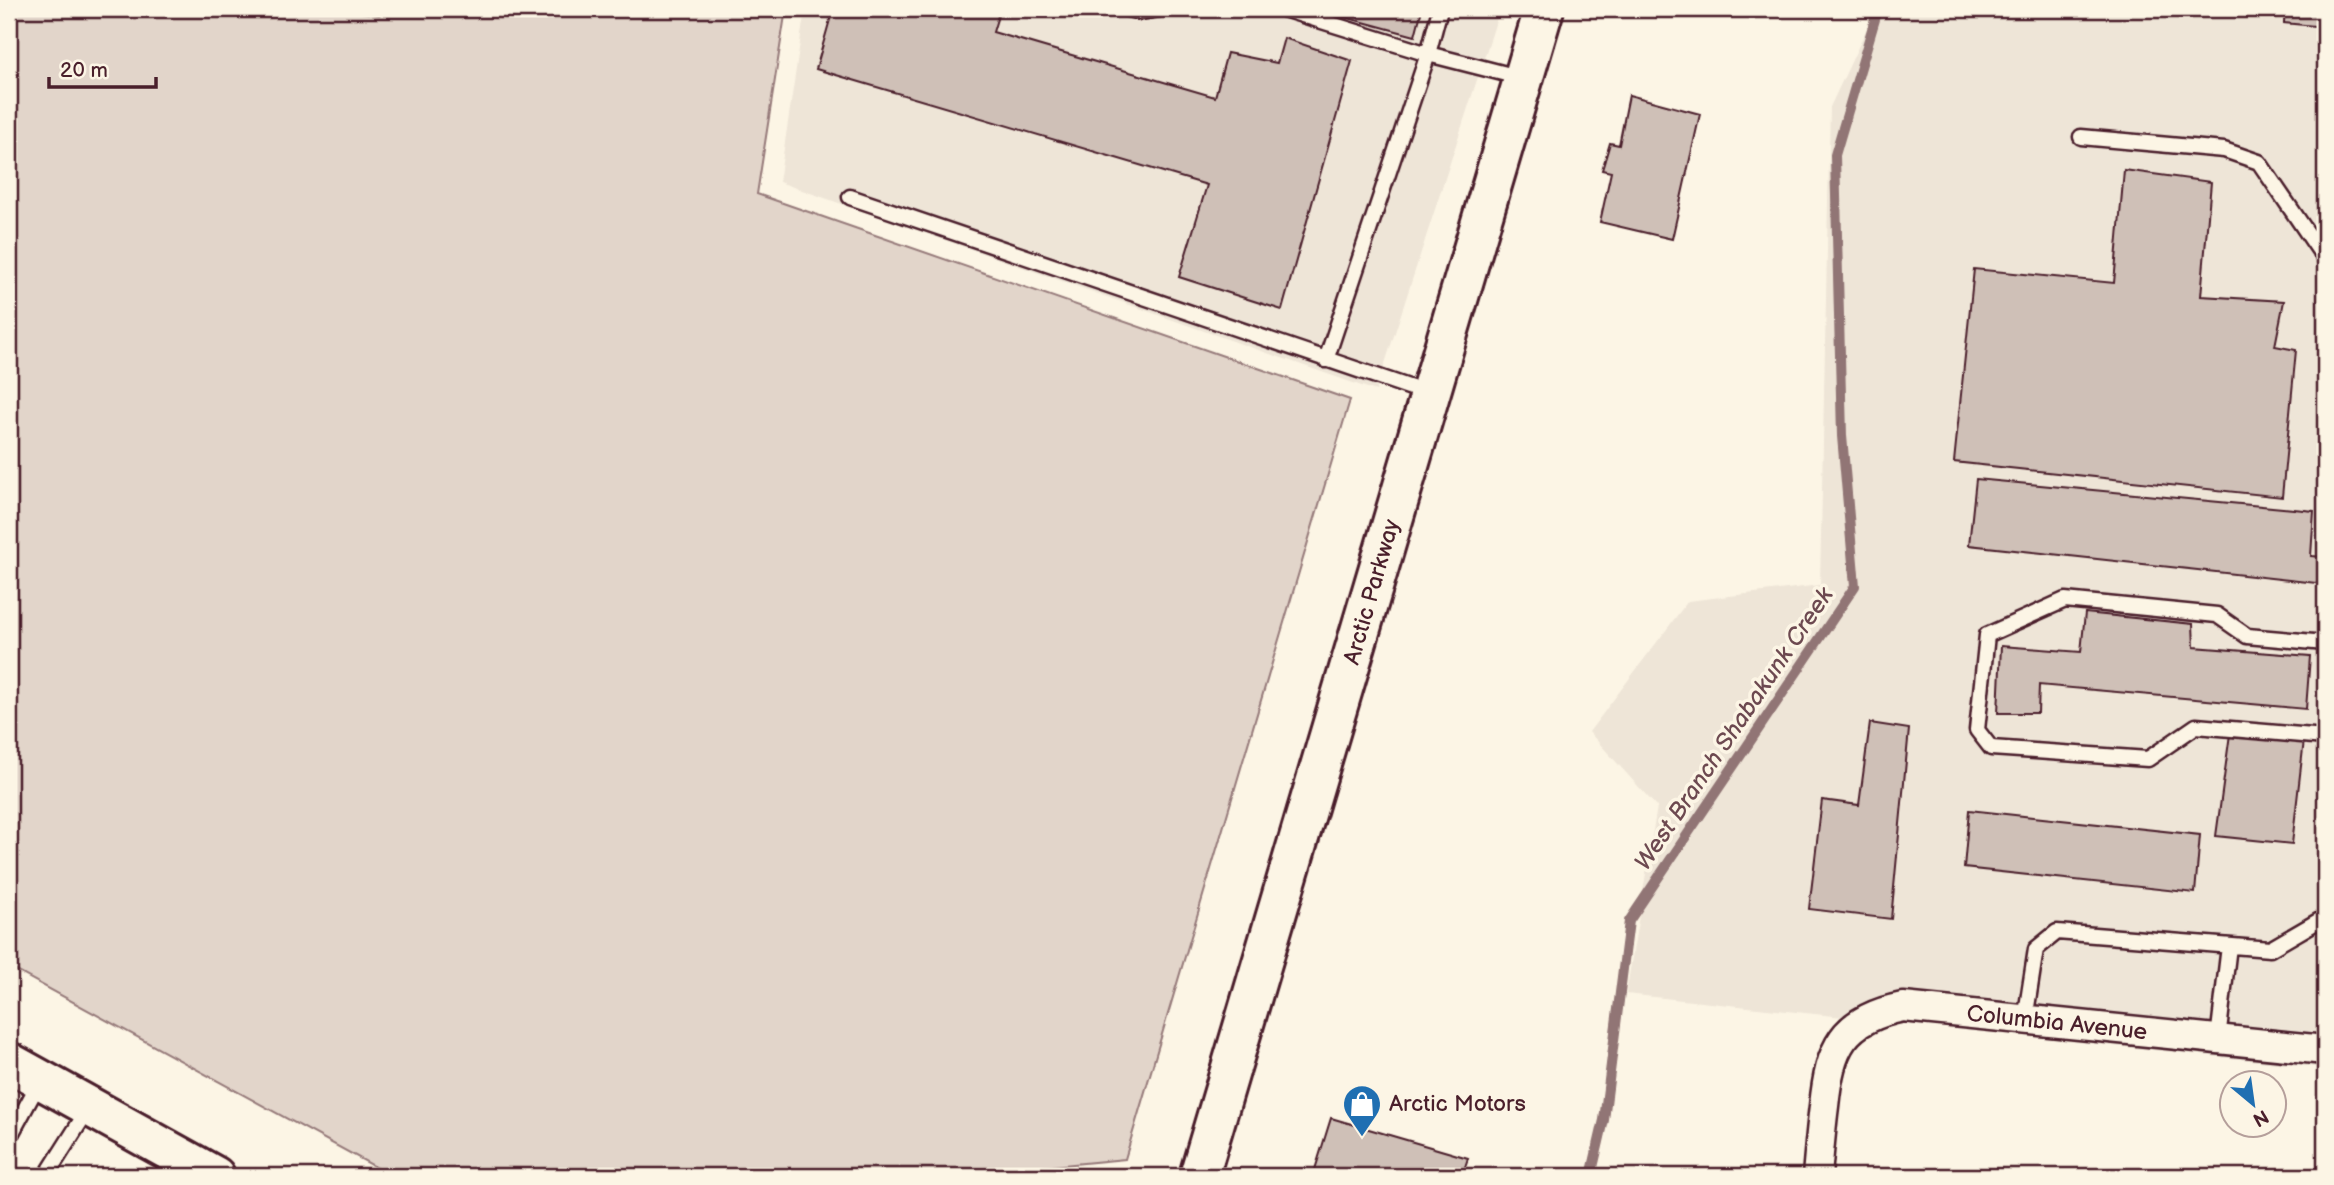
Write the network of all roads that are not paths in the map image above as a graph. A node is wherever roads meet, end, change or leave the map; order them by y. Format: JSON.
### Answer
{"nodes":[{"id":1,"x":1128,"y":9,"type":"edge"},
{"id":2,"x":1159,"y":9,"type":"edge"},
{"id":3,"x":1283,"y":9,"type":"edge"},
{"id":4,"x":1440,"y":9,"type":"edge"},
{"id":5,"x":1544,"y":9,"type":"edge"},
{"id":6,"x":1428,"y":54,"type":"junction"},
{"id":7,"x":1524,"y":78,"type":"junction"},
{"id":8,"x":2081,"y":136,"type":"dead end"},
{"id":9,"x":850,"y":197,"type":"dead end"},
{"id":10,"x":2325,"y":259,"type":"edge"},
{"id":11,"x":1326,"y":359,"type":"junction"},
{"id":12,"x":1430,"y":395,"type":"junction"},
{"id":13,"x":2325,"y":643,"type":"edge"},
{"id":14,"x":2325,"y":737,"type":"edge"},
{"id":15,"x":2325,"y":917,"type":"edge"},
{"id":16,"x":2229,"y":946,"type":"junction"},
{"id":17,"x":2025,"y":1020,"type":"junction"},
{"id":18,"x":2218,"y":1039,"type":"junction"},
{"id":19,"x":2325,"y":1050,"type":"edge"},
{"id":20,"x":25,"y":1071,"type":"edge"},
{"id":21,"x":90,"y":1107,"type":"junction"},
{"id":22,"x":9,"y":1138,"type":"edge"},
{"id":23,"x":46,"y":1176,"type":"edge"},
{"id":24,"x":215,"y":1176,"type":"edge"},
{"id":25,"x":1199,"y":1176,"type":"edge"},
{"id":26,"x":1816,"y":1176,"type":"edge"}],
"edges":[{"from":1,"to":2,"type":"lane"},
{"from":3,"to":6,"type":"lane"},
{"from":4,"to":6,"type":"lane"},
{"from":5,"to":7,"type":"street","name":"Arctic Parkway"},
{"from":6,"to":7,"type":"lane"},
{"from":6,"to":11,"type":"lane"},
{"from":7,"to":12,"type":"street","name":"Arctic Parkway"},
{"from":8,"to":10,"type":"lane"},
{"from":9,"to":11,"type":"lane"},
{"from":11,"to":12,"type":"lane"},
{"from":12,"to":25,"type":"street","name":"Arctic Parkway"},
{"from":13,"to":14,"type":"lane"},
{"from":15,"to":16,"type":"lane"},
{"from":16,"to":17,"type":"lane"},
{"from":16,"to":18,"type":"lane"},
{"from":17,"to":18,"type":"street","name":"Columbia Avenue"},
{"from":17,"to":26,"type":"street","name":"Columbia Avenue"},
{"from":18,"to":19,"type":"street","name":"Columbia Avenue"},
{"from":20,"to":21,"type":"street"},
{"from":20,"to":22,"type":"lane"},
{"from":21,"to":23,"type":"lane"},
{"from":21,"to":24,"type":"street"}]}
